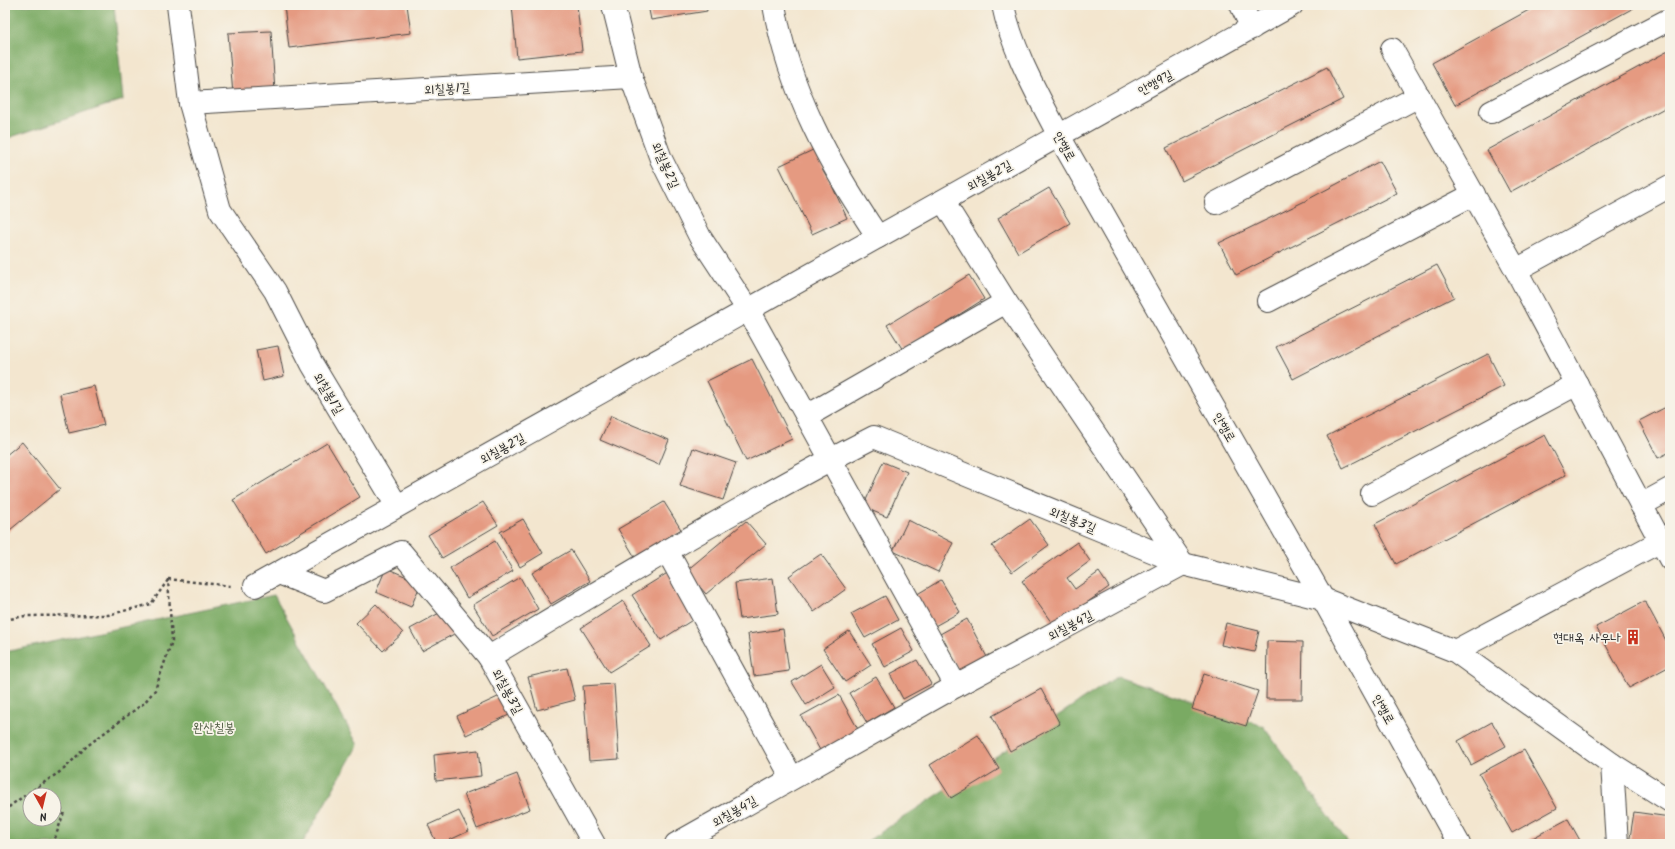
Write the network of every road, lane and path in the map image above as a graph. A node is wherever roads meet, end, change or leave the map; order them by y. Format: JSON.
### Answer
{"nodes":[{"id":1,"x":178,"y":5,"type":"edge"},
{"id":2,"x":613,"y":5,"type":"edge"},
{"id":3,"x":774,"y":5,"type":"edge"},
{"id":4,"x":1003,"y":5,"type":"edge"},
{"id":5,"x":1241,"y":5,"type":"edge"},
{"id":6,"x":1292,"y":5,"type":"edge"},
{"id":7,"x":1670,"y":19,"type":"edge"},
{"id":8,"x":1252,"y":28,"type":"junction"},
{"id":9,"x":1392,"y":49,"type":"dead end"},
{"id":10,"x":631,"y":77,"type":"junction"},
{"id":11,"x":1419,"y":96,"type":"junction"},
{"id":12,"x":190,"y":103,"type":"junction"},
{"id":13,"x":1491,"y":112,"type":"dead end"},
{"id":14,"x":1059,"y":136,"type":"junction"},
{"id":15,"x":1670,"y":186,"type":"edge"},
{"id":16,"x":1474,"y":194,"type":"junction"},
{"id":17,"x":943,"y":201,"type":"junction"},
{"id":18,"x":1216,"y":202,"type":"dead end"},
{"id":19,"x":878,"y":237,"type":"junction"},
{"id":20,"x":1516,"y":270,"type":"junction"},
{"id":21,"x":1268,"y":301,"type":"dead end"},
{"id":22,"x":1006,"y":302,"type":"junction"},
{"id":23,"x":748,"y":310,"type":"junction"},
{"id":24,"x":1576,"y":384,"type":"junction"},
{"id":25,"x":807,"y":416,"type":"junction"},
{"id":26,"x":831,"y":458,"type":"junction"},
{"id":27,"x":1670,"y":489,"type":"edge"},
{"id":28,"x":1372,"y":494,"type":"dead end"},
{"id":29,"x":1640,"y":505,"type":"junction"},
{"id":30,"x":397,"y":506,"type":"junction"},
{"id":31,"x":1665,"y":550,"type":"edge"},
{"id":32,"x":667,"y":551,"type":"junction"},
{"id":33,"x":1183,"y":564,"type":"junction"},
{"id":34,"x":279,"y":573,"type":"junction"},
{"id":35,"x":168,"y":580,"type":"junction"},
{"id":36,"x":255,"y":586,"type":"joint"},
{"id":37,"x":1323,"y":599,"type":"junction"},
{"id":38,"x":5,"y":620,"type":"edge"},
{"id":39,"x":1455,"y":651,"type":"junction"},
{"id":40,"x":489,"y":657,"type":"junction"},
{"id":41,"x":956,"y":686,"type":"junction"},
{"id":42,"x":1612,"y":764,"type":"junction"},
{"id":43,"x":792,"y":778,"type":"junction"},
{"id":44,"x":37,"y":787,"type":"edge"},
{"id":45,"x":22,"y":797,"type":"edge"},
{"id":46,"x":1670,"y":801,"type":"edge"},
{"id":47,"x":5,"y":812,"type":"edge"},
{"id":48,"x":59,"y":827,"type":"edge"},
{"id":49,"x":53,"y":844,"type":"edge"},
{"id":50,"x":594,"y":844,"type":"edge"},
{"id":51,"x":676,"y":844,"type":"edge"},
{"id":52,"x":1459,"y":844,"type":"edge"},
{"id":53,"x":1617,"y":844,"type":"edge"}],
"edges":[{"from":1,"to":12,"type":"street","name":"외칠봉1길"},
{"from":2,"to":10,"type":"street"},
{"from":3,"to":19,"type":"street"},
{"from":4,"to":14,"type":"street","name":"안행로"},
{"from":5,"to":8,"type":"street"},
{"from":6,"to":8,"type":"street","name":"안행9길"},
{"from":7,"to":13,"type":"street"},
{"from":8,"to":14,"type":"street","name":"안행9길"},
{"from":9,"to":11,"type":"street"},
{"from":10,"to":12,"type":"street","name":"외칠봉1길"},
{"from":10,"to":23,"type":"street","name":"외칠봉2길"},
{"from":11,"to":16,"type":"street"},
{"from":11,"to":18,"type":"street"},
{"from":12,"to":30,"type":"street","name":"외칠봉1길"},
{"from":14,"to":17,"type":"street","name":"외칠봉2길"},
{"from":14,"to":37,"type":"street","name":"안행로"},
{"from":15,"to":20,"type":"street"},
{"from":16,"to":20,"type":"street"},
{"from":16,"to":21,"type":"street"},
{"from":17,"to":19,"type":"street","name":"외칠봉2길"},
{"from":17,"to":22,"type":"street"},
{"from":19,"to":23,"type":"street","name":"외칠봉2길"},
{"from":20,"to":24,"type":"street"},
{"from":22,"to":25,"type":"street"},
{"from":22,"to":33,"type":"street"},
{"from":23,"to":25,"type":"street"},
{"from":23,"to":30,"type":"street","name":"외칠봉2길"},
{"from":24,"to":28,"type":"street"},
{"from":24,"to":29,"type":"street"},
{"from":25,"to":26,"type":"street"},
{"from":26,"to":32,"type":"street","name":"외칠봉3길"},
{"from":26,"to":33,"type":"street","name":"외칠봉3길"},
{"from":26,"to":41,"type":"street"},
{"from":27,"to":29,"type":"street"},
{"from":29,"to":31,"type":"street"},
{"from":30,"to":34,"type":"street","name":"외칠봉2길"},
{"from":31,"to":39,"type":"street"},
{"from":32,"to":40,"type":"street","name":"외칠봉3길"},
{"from":32,"to":43,"type":"street"},
{"from":33,"to":37,"type":"street","name":"외칠봉3길"},
{"from":33,"to":41,"type":"street","name":"외칠봉4길"},
{"from":34,"to":36,"type":"street","name":"외칠봉2길"},
{"from":34,"to":40,"type":"street"},
{"from":35,"to":36,"type":"path"},
{"from":35,"to":38,"type":"path"},
{"from":35,"to":44,"type":"path"},
{"from":37,"to":39,"type":"street","name":"외칠봉3길"},
{"from":37,"to":52,"type":"street","name":"안행로"},
{"from":39,"to":42,"type":"street","name":"외칠봉3길"},
{"from":40,"to":50,"type":"street","name":"외칠봉3길"},
{"from":41,"to":43,"type":"street","name":"외칠봉4길"},
{"from":42,"to":46,"type":"street","name":"외칠봉3길"},
{"from":42,"to":53,"type":"street"},
{"from":43,"to":51,"type":"street","name":"외칠봉4길"},
{"from":45,"to":47,"type":"path"},
{"from":48,"to":49,"type":"path"}]}
